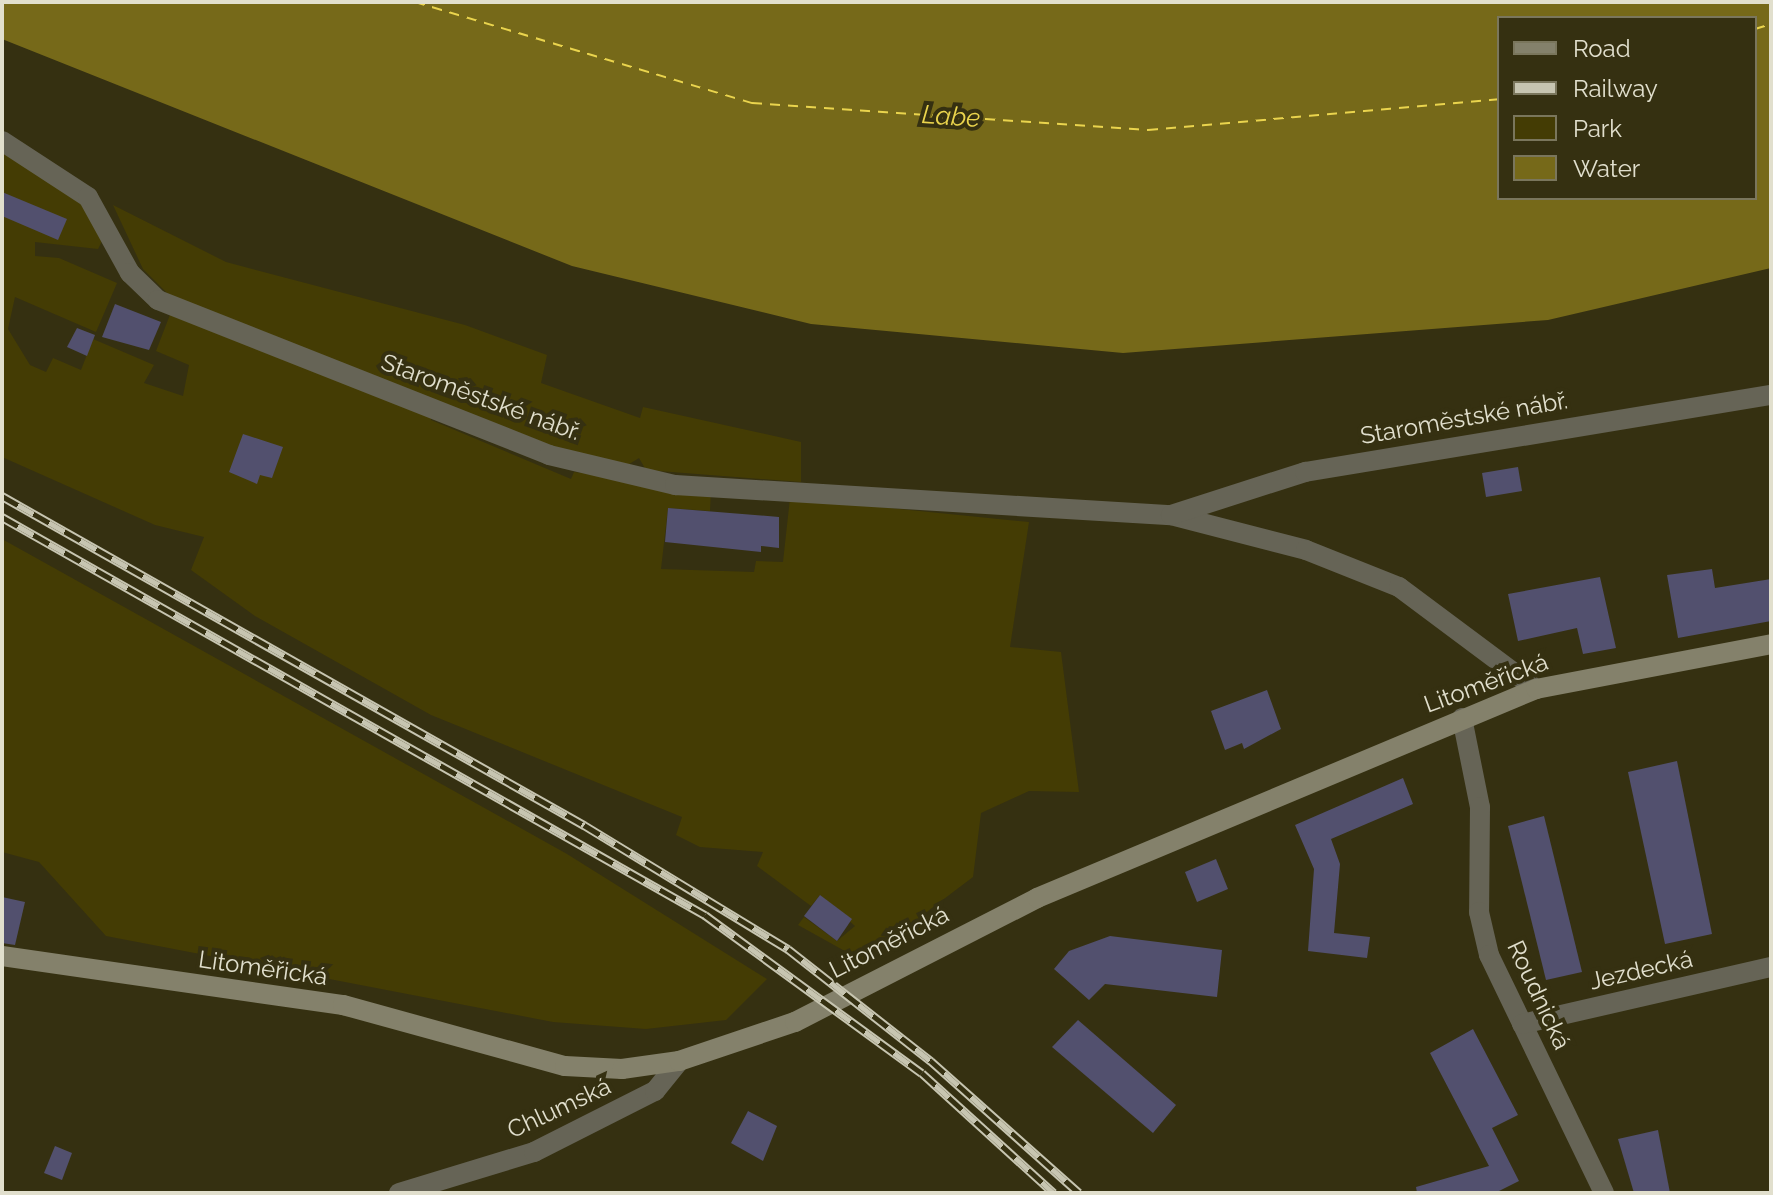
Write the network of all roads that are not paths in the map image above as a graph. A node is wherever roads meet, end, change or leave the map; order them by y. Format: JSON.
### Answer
{"nodes":[{"id":1,"x":2,"y":141,"type":"edge"},
{"id":2,"x":1771,"y":395,"type":"edge"},
{"id":3,"x":1171,"y":515,"type":"junction"},
{"id":4,"x":1771,"y":644,"type":"edge"},
{"id":5,"x":1536,"y":689,"type":"junction"},
{"id":6,"x":1462,"y":718,"type":"junction"},
{"id":7,"x":2,"y":956,"type":"edge"},
{"id":8,"x":1771,"y":967,"type":"edge"},
{"id":9,"x":1522,"y":1024,"type":"junction"},
{"id":10,"x":679,"y":1061,"type":"junction"},
{"id":11,"x":399,"y":1193,"type":"edge"},
{"id":12,"x":1604,"y":1193,"type":"edge"}],
"edges":[{"from":1,"to":3,"type":"street","name":"Staroměstské nábř."},
{"from":2,"to":3,"type":"street","name":"Staroměstské nábř."},
{"from":3,"to":5,"type":"street","name":"Staroměstské nábř."},
{"from":4,"to":5,"type":"main road","name":"Litoměřická"},
{"from":5,"to":6,"type":"main road","name":"Litoměřická"},
{"from":6,"to":9,"type":"street","name":"Roudnická"},
{"from":6,"to":10,"type":"main road","name":"Litoměřická"},
{"from":7,"to":10,"type":"main road","name":"Litoměřická"},
{"from":8,"to":9,"type":"street","name":"Jezdecká"},
{"from":9,"to":12,"type":"street","name":"Roudnická"},
{"from":10,"to":11,"type":"street","name":"Chlumská"}]}
